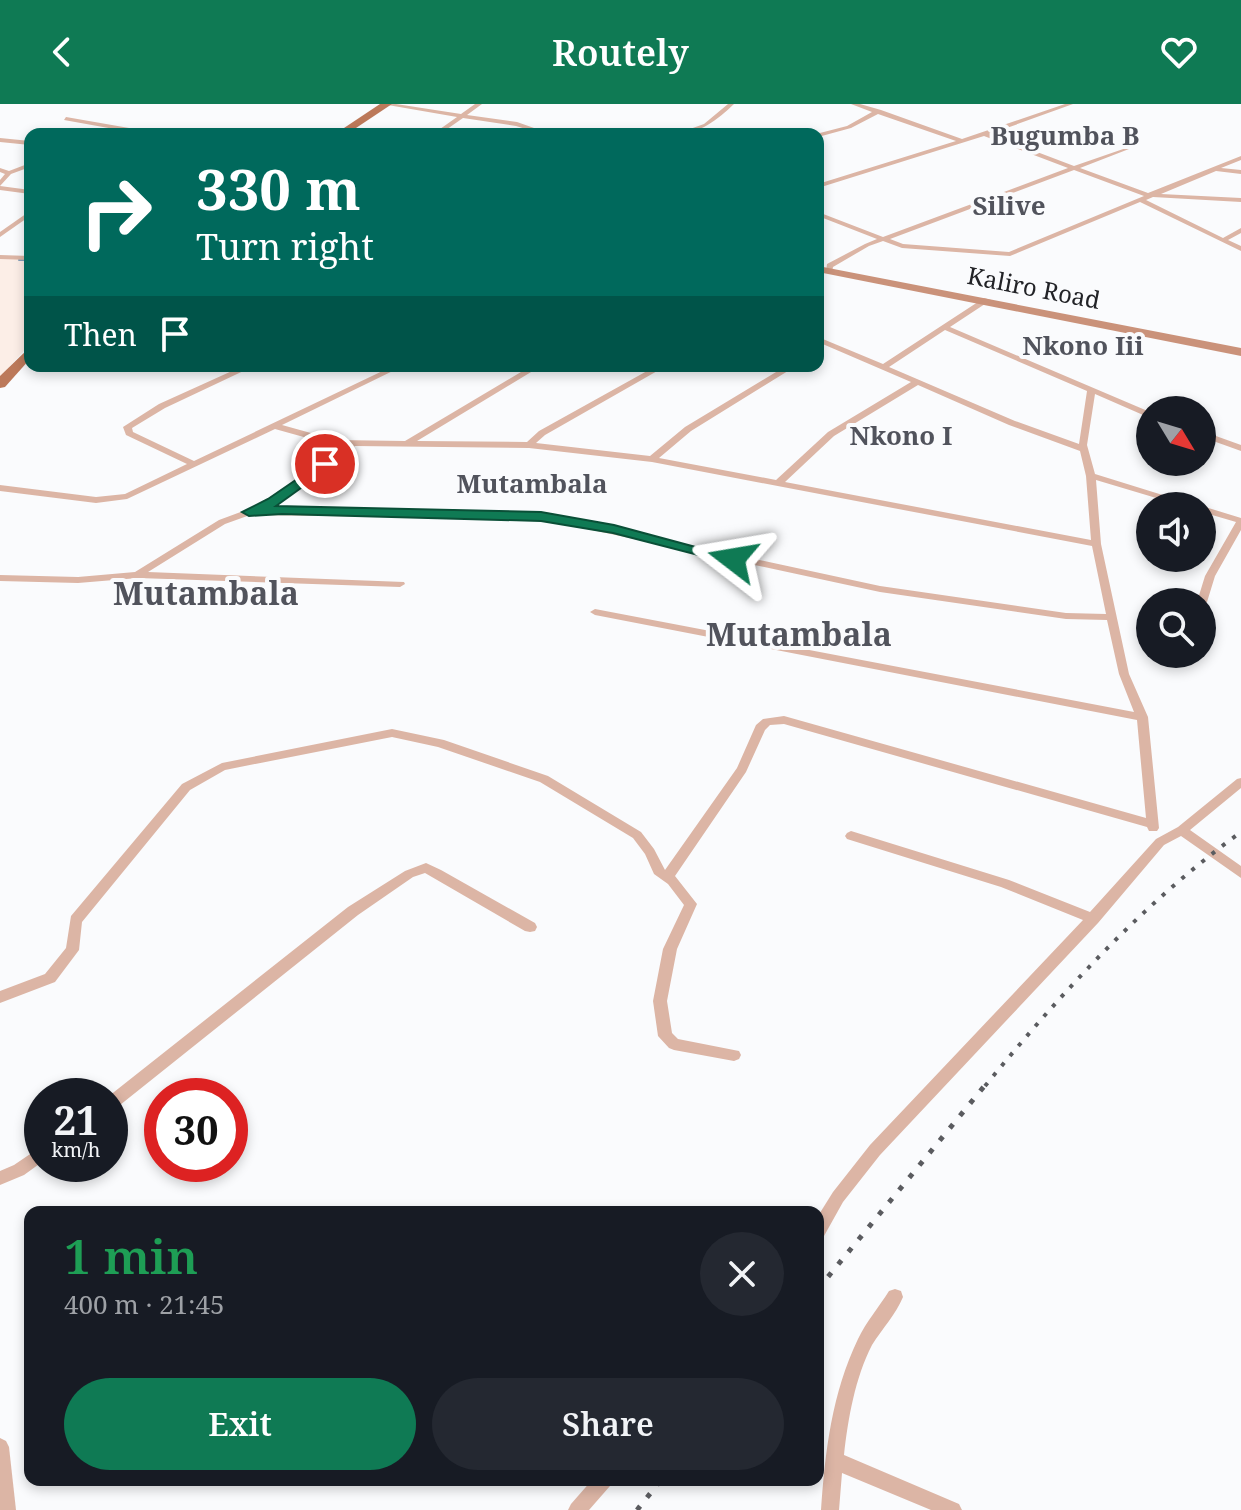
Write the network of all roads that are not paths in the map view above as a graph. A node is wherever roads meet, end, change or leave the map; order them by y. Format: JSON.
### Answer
{"nodes":[{"id":1,"x":389,"y":104,"type":"edge"},
{"id":2,"x":479,"y":104,"type":"edge"},
{"id":3,"x":731,"y":104,"type":"edge"},
{"id":4,"x":854,"y":104,"type":"edge"},
{"id":5,"x":1070,"y":104,"type":"edge"},
{"id":6,"x":879,"y":111,"type":"junction"},
{"id":7,"x":463,"y":115,"type":"junction"},
{"id":8,"x":66,"y":119,"type":"dead end"},
{"id":9,"x":118,"y":128,"type":"edge"},
{"id":10,"x":350,"y":128,"type":"edge"},
{"id":11,"x":445,"y":128,"type":"edge"},
{"id":12,"x":529,"y":128,"type":"edge"},
{"id":13,"x":697,"y":128,"type":"edge"},
{"id":14,"x":824,"y":133,"type":"edge"},
{"id":15,"x":984,"y":134,"type":"junction"},
{"id":16,"x":0,"y":140,"type":"edge"},
{"id":17,"x":960,"y":140,"type":"junction"},
{"id":18,"x":24,"y":142,"type":"edge"},
{"id":19,"x":1127,"y":148,"type":"dead end"},
{"id":20,"x":1241,"y":158,"type":"edge"},
{"id":21,"x":24,"y":167,"type":"edge"},
{"id":22,"x":1076,"y":167,"type":"junction"},
{"id":23,"x":1215,"y":169,"type":"junction"},
{"id":24,"x":0,"y":170,"type":"edge"},
{"id":25,"x":1241,"y":172,"type":"edge"},
{"id":26,"x":9,"y":173,"type":"junction"},
{"id":27,"x":824,"y":184,"type":"edge"},
{"id":28,"x":0,"y":186,"type":"edge"},
{"id":29,"x":24,"y":191,"type":"edge"},
{"id":30,"x":1144,"y":197,"type":"junction"},
{"id":31,"x":1241,"y":200,"type":"edge"},
{"id":32,"x":824,"y":216,"type":"edge"},
{"id":33,"x":24,"y":217,"type":"edge"},
{"id":34,"x":1241,"y":230,"type":"edge"},
{"id":35,"x":0,"y":235,"type":"edge"},
{"id":36,"x":883,"y":239,"type":"junction"},
{"id":37,"x":1224,"y":240,"type":"junction"},
{"id":38,"x":1241,"y":249,"type":"edge"},
{"id":39,"x":0,"y":257,"type":"edge"},
{"id":40,"x":24,"y":258,"type":"edge"},
{"id":41,"x":825,"y":268,"type":"edge"},
{"id":42,"x":987,"y":300,"type":"junction"},
{"id":43,"x":944,"y":327,"type":"junction"},
{"id":44,"x":824,"y":342,"type":"edge"},
{"id":45,"x":830,"y":344,"type":"junction"},
{"id":46,"x":824,"y":348,"type":"edge"},
{"id":47,"x":1241,"y":352,"type":"edge"},
{"id":48,"x":24,"y":358,"type":"edge"},
{"id":49,"x":885,"y":366,"type":"junction"},
{"id":50,"x":237,"y":372,"type":"edge"},
{"id":51,"x":387,"y":372,"type":"edge"},
{"id":52,"x":527,"y":372,"type":"edge"},
{"id":53,"x":651,"y":372,"type":"edge"},
{"id":54,"x":782,"y":372,"type":"edge"},
{"id":55,"x":918,"y":382,"type":"junction"},
{"id":56,"x":0,"y":384,"type":"edge"},
{"id":57,"x":1091,"y":392,"type":"junction"},
{"id":58,"x":1136,"y":410,"type":"edge"},
{"id":59,"x":275,"y":426,"type":"junction"},
{"id":60,"x":1216,"y":439,"type":"edge"},
{"id":61,"x":409,"y":442,"type":"junction"},
{"id":62,"x":352,"y":444,"type":"junction"},
{"id":63,"x":529,"y":445,"type":"junction"},
{"id":64,"x":1241,"y":448,"type":"edge"},
{"id":65,"x":1084,"y":449,"type":"junction"},
{"id":66,"x":652,"y":459,"type":"junction"},
{"id":67,"x":192,"y":463,"type":"junction"},
{"id":68,"x":1091,"y":476,"type":"junction"},
{"id":69,"x":780,"y":481,"type":"junction"},
{"id":70,"x":0,"y":488,"type":"edge"},
{"id":71,"x":1145,"y":492,"type":"edge"},
{"id":72,"x":249,"y":512,"type":"junction"},
{"id":73,"x":1216,"y":514,"type":"edge"},
{"id":74,"x":1241,"y":522,"type":"edge"},
{"id":75,"x":1096,"y":544,"type":"junction"},
{"id":76,"x":166,"y":558,"type":"junction"},
{"id":77,"x":137,"y":575,"type":"junction"},
{"id":78,"x":169,"y":575,"type":"junction"},
{"id":79,"x":0,"y":578,"type":"edge"},
{"id":80,"x":400,"y":584,"type":"dead end"},
{"id":81,"x":1206,"y":588,"type":"edge"},
{"id":82,"x":595,"y":612,"type":"dead end"},
{"id":83,"x":1112,"y":617,"type":"junction"},
{"id":84,"x":1142,"y":717,"type":"junction"},
{"id":85,"x":1241,"y":782,"type":"edge"},
{"id":86,"x":1152,"y":824,"type":"junction"},
{"id":87,"x":1182,"y":830,"type":"junction"},
{"id":88,"x":851,"y":836,"type":"dead end"},
{"id":89,"x":1160,"y":842,"type":"junction"},
{"id":90,"x":1241,"y":873,"type":"edge"},
{"id":91,"x":669,"y":880,"type":"junction"},
{"id":92,"x":1093,"y":919,"type":"junction"},
{"id":93,"x":530,"y":927,"type":"dead end"},
{"id":94,"x":0,"y":997,"type":"edge"},
{"id":95,"x":734,"y":1055,"type":"dead end"},
{"id":96,"x":128,"y":1090,"type":"edge"},
{"id":97,"x":24,"y":1166,"type":"edge"},
{"id":98,"x":0,"y":1178,"type":"edge"},
{"id":99,"x":824,"y":1221,"type":"edge"},
{"id":100,"x":895,"y":1297,"type":"dead end"},
{"id":101,"x":0,"y":1447,"type":"edge"},
{"id":102,"x":833,"y":1460,"type":"junction"},
{"id":103,"x":599,"y":1486,"type":"edge"},
{"id":104,"x":7,"y":1510,"type":"edge"},
{"id":105,"x":577,"y":1510,"type":"edge"},
{"id":106,"x":830,"y":1510,"type":"edge"},
{"id":107,"x":953,"y":1510,"type":"edge"}],
"edges":[{"from":1,"to":7,"type":"street"},
{"from":1,"to":10,"type":"main road"},
{"from":2,"to":7,"type":"street"},
{"from":3,"to":13,"type":"street"},
{"from":4,"to":6,"type":"street"},
{"from":5,"to":15,"type":"street"},
{"from":6,"to":14,"type":"street"},
{"from":6,"to":17,"type":"street"},
{"from":7,"to":11,"type":"street"},
{"from":7,"to":12,"type":"street"},
{"from":8,"to":9,"type":"street"},
{"from":15,"to":17,"type":"street"},
{"from":15,"to":22,"type":"street"},
{"from":16,"to":18,"type":"street"},
{"from":17,"to":27,"type":"street"},
{"from":19,"to":22,"type":"street"},
{"from":20,"to":23,"type":"street"},
{"from":21,"to":26,"type":"street"},
{"from":22,"to":30,"type":"street"},
{"from":22,"to":36,"type":"street"},
{"from":23,"to":25,"type":"street"},
{"from":23,"to":30,"type":"street"},
{"from":24,"to":26,"type":"street"},
{"from":26,"to":28,"type":"street"},
{"from":28,"to":29,"type":"street"},
{"from":30,"to":31,"type":"street"},
{"from":30,"to":36,"type":"street"},
{"from":30,"to":37,"type":"street"},
{"from":32,"to":36,"type":"street"},
{"from":33,"to":35,"type":"street"},
{"from":34,"to":37,"type":"street"},
{"from":36,"to":41,"type":"street"},
{"from":37,"to":38,"type":"street"},
{"from":39,"to":40,"type":"street"},
{"from":41,"to":42,"type":"main road","name":"Kaliro Road"},
{"from":42,"to":43,"type":"street"},
{"from":42,"to":47,"type":"main road","name":"Kaliro Road"},
{"from":43,"to":49,"type":"street"},
{"from":43,"to":57,"type":"street"},
{"from":44,"to":45,"type":"street"},
{"from":45,"to":46,"type":"street"},
{"from":45,"to":49,"type":"street"},
{"from":48,"to":56,"type":"main road"},
{"from":49,"to":55,"type":"street"},
{"from":50,"to":67,"type":"street"},
{"from":51,"to":59,"type":"street"},
{"from":52,"to":61,"type":"street"},
{"from":53,"to":63,"type":"street"},
{"from":54,"to":66,"type":"street"},
{"from":55,"to":65,"type":"street"},
{"from":55,"to":69,"type":"street"},
{"from":57,"to":58,"type":"street"},
{"from":57,"to":65,"type":"street"},
{"from":59,"to":62,"type":"street"},
{"from":59,"to":67,"type":"street"},
{"from":60,"to":64,"type":"street"},
{"from":61,"to":62,"type":"street"},
{"from":61,"to":63,"type":"street"},
{"from":62,"to":72,"type":"street"},
{"from":63,"to":66,"type":"street"},
{"from":65,"to":68,"type":"street"},
{"from":66,"to":69,"type":"street"},
{"from":67,"to":70,"type":"street"},
{"from":68,"to":71,"type":"street"},
{"from":68,"to":75,"type":"street"},
{"from":69,"to":75,"type":"street"},
{"from":72,"to":76,"type":"street"},
{"from":72,"to":83,"type":"street"},
{"from":73,"to":74,"type":"street"},
{"from":74,"to":81,"type":"street"},
{"from":75,"to":83,"type":"street"},
{"from":76,"to":77,"type":"street"},
{"from":76,"to":78,"type":"street"},
{"from":77,"to":78,"type":"street"},
{"from":77,"to":79,"type":"street"},
{"from":78,"to":80,"type":"street"},
{"from":82,"to":84,"type":"street"},
{"from":83,"to":84,"type":"street"},
{"from":84,"to":86,"type":"street"},
{"from":85,"to":87,"type":"street"},
{"from":86,"to":89,"type":"street"},
{"from":86,"to":91,"type":"street"},
{"from":87,"to":89,"type":"street"},
{"from":87,"to":90,"type":"street"},
{"from":88,"to":92,"type":"street"},
{"from":89,"to":92,"type":"street"},
{"from":91,"to":94,"type":"street"},
{"from":91,"to":95,"type":"street"},
{"from":92,"to":99,"type":"street"},
{"from":93,"to":96,"type":"street"},
{"from":97,"to":98,"type":"street"},
{"from":100,"to":102,"type":"street"},
{"from":101,"to":104,"type":"street"},
{"from":102,"to":106,"type":"street"},
{"from":102,"to":107,"type":"street"},
{"from":103,"to":105,"type":"street"}]}
